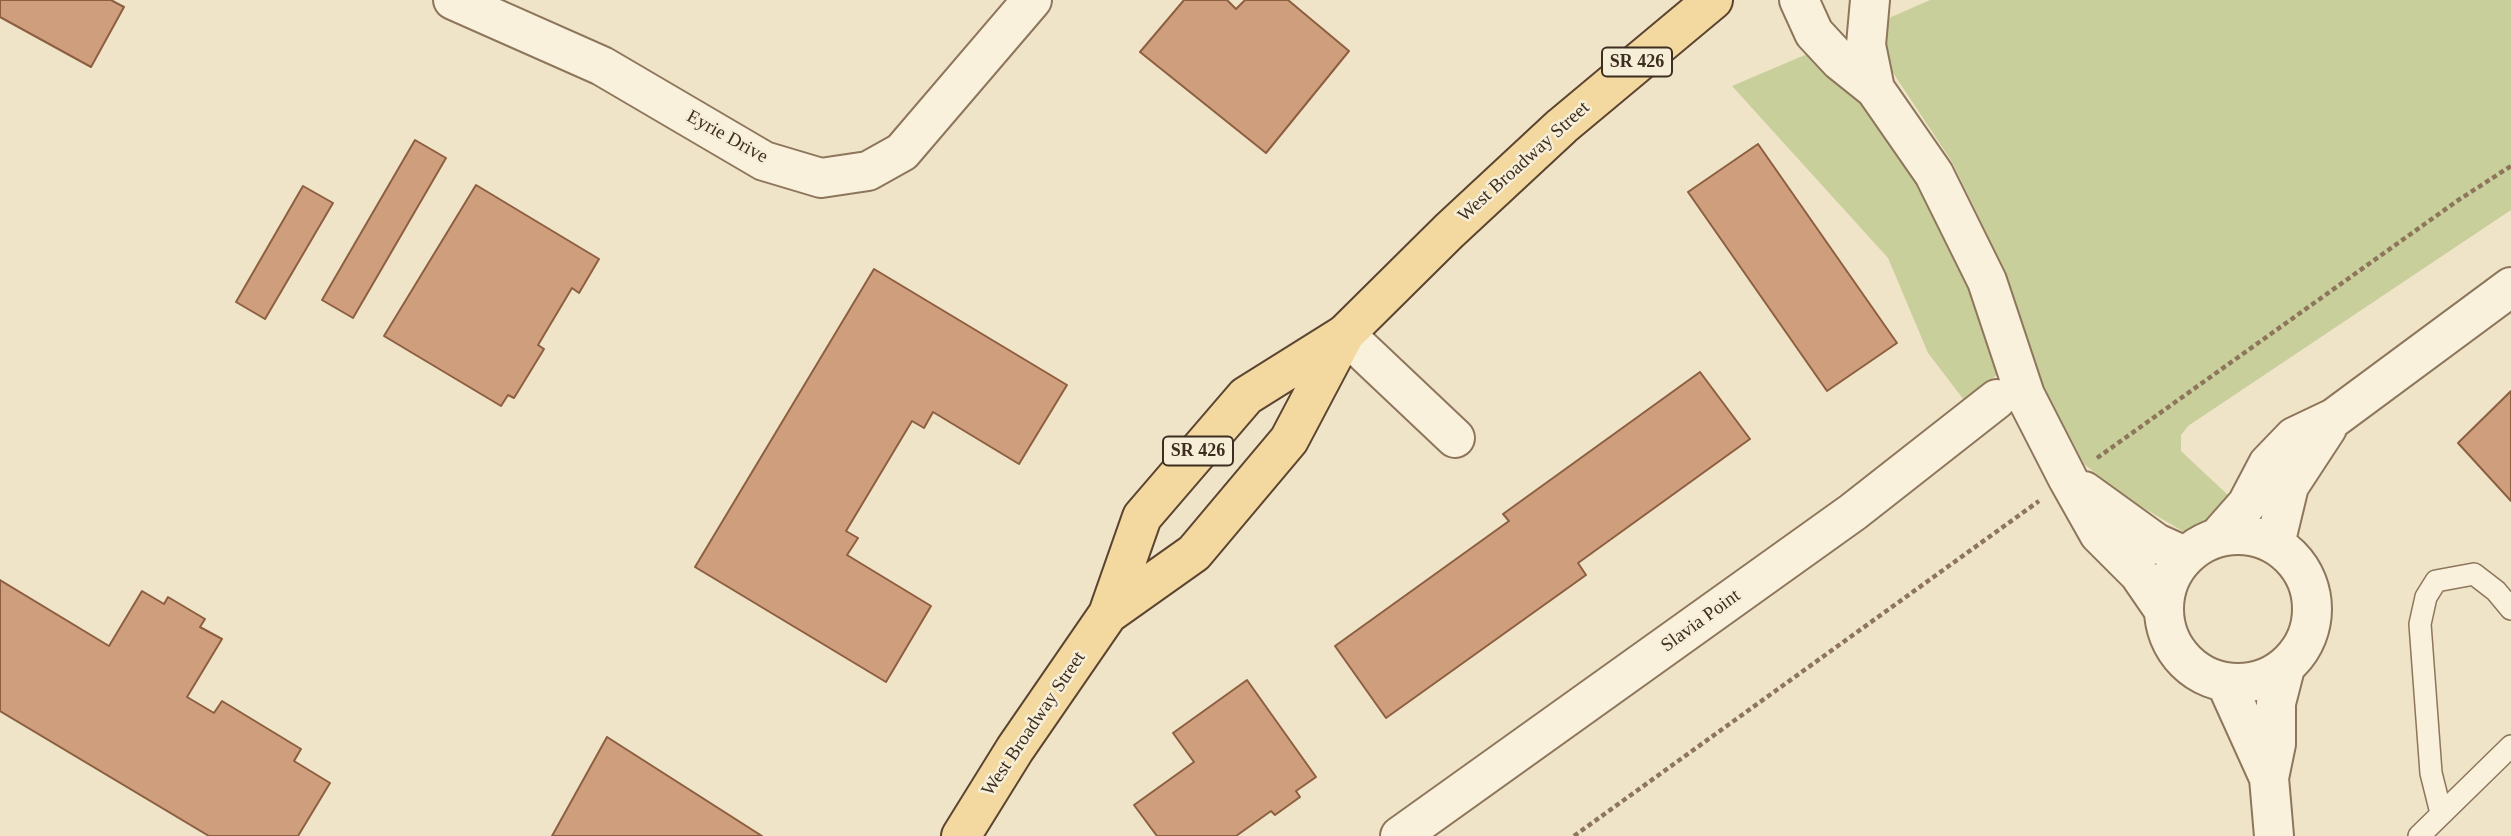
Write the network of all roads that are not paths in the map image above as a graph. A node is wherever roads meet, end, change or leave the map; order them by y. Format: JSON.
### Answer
{"nodes":[{"id":1,"x":453,"y":0,"type":"edge"},
{"id":2,"x":1032,"y":0,"type":"edge"},
{"id":3,"x":1713,"y":0,"type":"edge"},
{"id":4,"x":1799,"y":0,"type":"edge"},
{"id":5,"x":1870,"y":0,"type":"edge"},
{"id":6,"x":1875,"y":89,"type":"junction"},
{"id":7,"x":2511,"y":287,"type":"edge"},
{"id":8,"x":1345,"y":334,"type":"junction"},
{"id":9,"x":1997,"y":399,"type":"dead end"},
{"id":10,"x":2334,"y":418,"type":"junction"},
{"id":11,"x":1455,"y":438,"type":"dead end"},
{"id":12,"x":2069,"y":479,"type":"junction"},
{"id":13,"x":2218,"y":537,"type":"junction"},
{"id":14,"x":2275,"y":544,"type":"junction"},
{"id":15,"x":2185,"y":556,"type":"junction"},
{"id":16,"x":2164,"y":609,"type":"junction"},
{"id":17,"x":2511,"y":609,"type":"edge"},
{"id":18,"x":1108,"y":614,"type":"junction"},
{"id":19,"x":2285,"y":668,"type":"junction"},
{"id":20,"x":2225,"y":683,"type":"junction"},
{"id":21,"x":2511,"y":746,"type":"edge"},
{"id":22,"x":2269,"y":778,"type":"junction"},
{"id":23,"x":2441,"y":813,"type":"junction"},
{"id":24,"x":961,"y":836,"type":"edge"},
{"id":25,"x":1400,"y":836,"type":"edge"},
{"id":26,"x":2274,"y":836,"type":"edge"},
{"id":27,"x":2420,"y":836,"type":"edge"}],
"edges":[{"from":1,"to":2,"type":"street","name":"Eyrie Drive"},
{"from":3,"to":8,"type":"main road","name":"West Broadway Street","number":"SR 426"},
{"from":4,"to":6,"type":"street"},
{"from":5,"to":6,"type":"street"},
{"from":6,"to":12,"type":"street"},
{"from":7,"to":10,"type":"street"},
{"from":8,"to":11,"type":"street"},
{"from":8,"to":18,"type":"main road","name":"West Broadway Street","number":"SR 426"},
{"from":8,"to":18,"type":"main road","name":"West Broadway Street","number":"SR 426"},
{"from":9,"to":25,"type":"street","name":"Slavia Point"},
{"from":10,"to":13,"type":"street"},
{"from":10,"to":14,"type":"street"},
{"from":12,"to":15,"type":"street"},
{"from":12,"to":16,"type":"street"},
{"from":13,"to":14,"type":"street"},
{"from":13,"to":15,"type":"street"},
{"from":14,"to":19,"type":"street"},
{"from":15,"to":16,"type":"street"},
{"from":16,"to":20,"type":"street"},
{"from":17,"to":23,"type":"lane"},
{"from":18,"to":24,"type":"main road","name":"West Broadway Street","number":"SR 426"},
{"from":19,"to":20,"type":"street"},
{"from":19,"to":22,"type":"street"},
{"from":20,"to":22,"type":"street"},
{"from":21,"to":23,"type":"lane"},
{"from":22,"to":26,"type":"street"},
{"from":23,"to":27,"type":"lane"}]}
